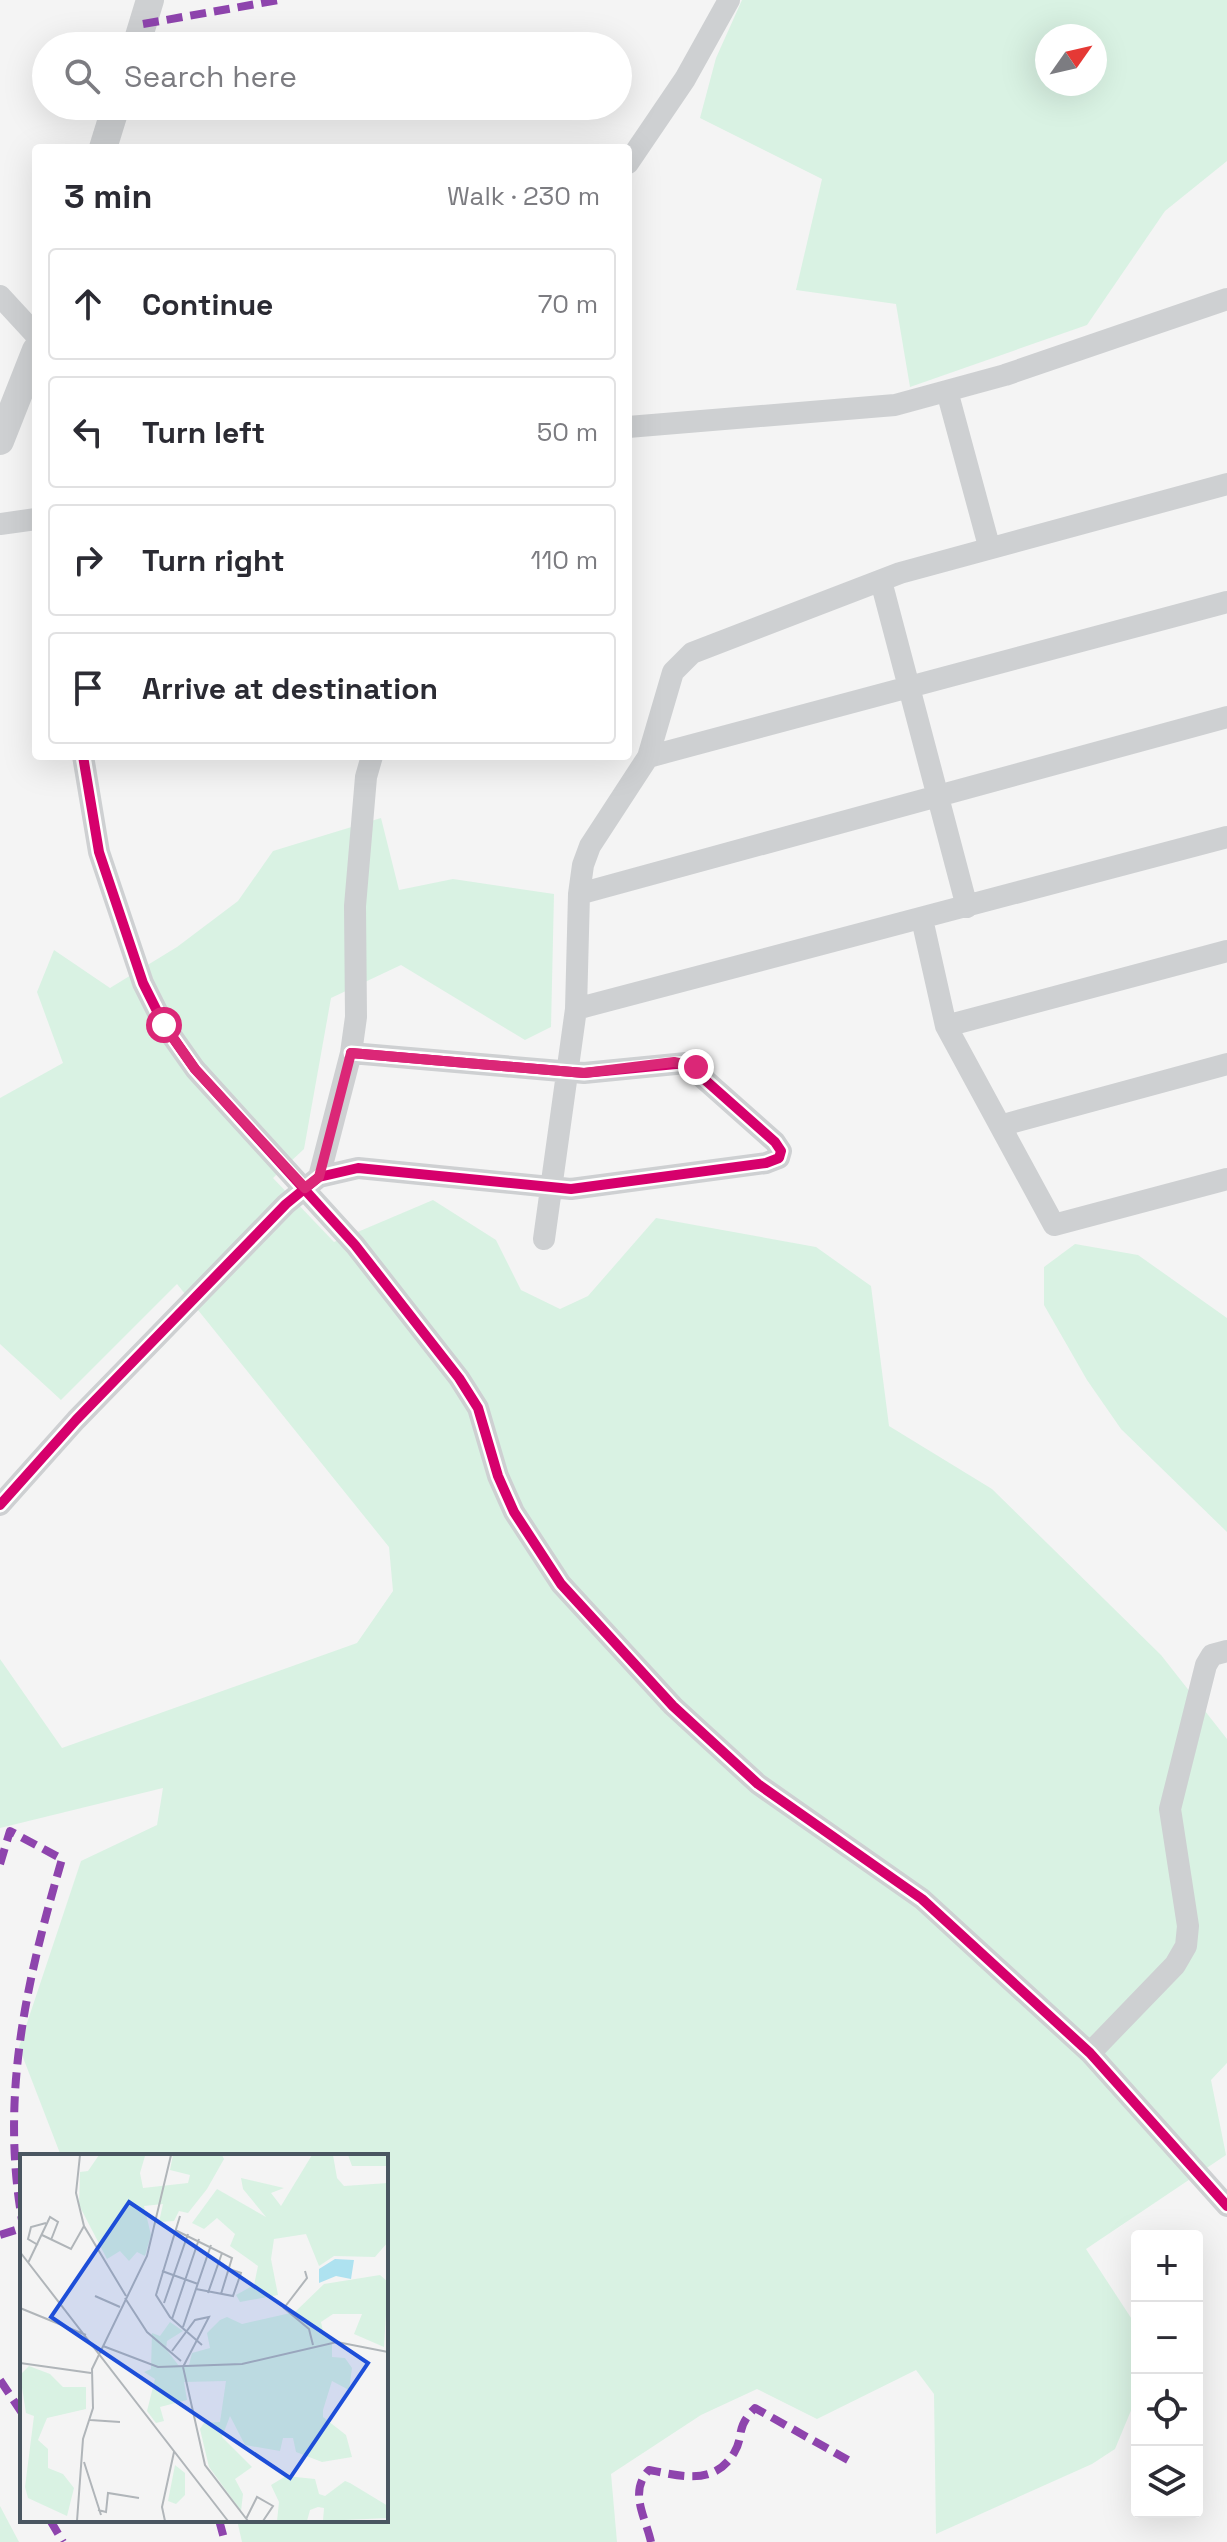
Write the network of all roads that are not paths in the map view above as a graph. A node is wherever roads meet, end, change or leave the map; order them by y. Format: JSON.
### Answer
{"nodes":[{"id":1,"x":150,"y":0,"type":"edge"},
{"id":2,"x":729,"y":0,"type":"edge"},
{"id":3,"x":140,"y":32,"type":"edge"},
{"id":4,"x":112,"y":120,"type":"edge"},
{"id":5,"x":104,"y":144,"type":"edge"},
{"id":6,"x":632,"y":157,"type":"edge"},
{"id":7,"x":0,"y":296,"type":"edge"},
{"id":8,"x":1227,"y":299,"type":"edge"},
{"id":9,"x":32,"y":331,"type":"edge"},
{"id":10,"x":32,"y":360,"type":"edge"},
{"id":11,"x":947,"y":391,"type":"junction"},
{"id":12,"x":632,"y":427,"type":"edge"},
{"id":13,"x":0,"y":441,"type":"edge"},
{"id":14,"x":1227,"y":484,"type":"edge"},
{"id":15,"x":32,"y":520,"type":"edge"},
{"id":16,"x":0,"y":524,"type":"edge"},
{"id":17,"x":989,"y":546,"type":"junction"},
{"id":18,"x":881,"y":581,"type":"junction"},
{"id":19,"x":1227,"y":602,"type":"edge"},
{"id":20,"x":908,"y":687,"type":"junction"},
{"id":21,"x":1227,"y":717,"type":"edge"},
{"id":22,"x":648,"y":757,"type":"junction"},
{"id":23,"x":84,"y":760,"type":"edge"},
{"id":24,"x":371,"y":760,"type":"edge"},
{"id":25,"x":937,"y":796,"type":"junction"},
{"id":26,"x":1227,"y":837,"type":"edge"},
{"id":27,"x":579,"y":894,"type":"junction"},
{"id":28,"x":967,"y":907,"type":"junction"},
{"id":29,"x":922,"y":919,"type":"junction"},
{"id":30,"x":1227,"y":951,"type":"edge"},
{"id":31,"x":576,"y":1009,"type":"junction"},
{"id":32,"x":946,"y":1026,"type":"junction"},
{"id":33,"x":351,"y":1053,"type":"junction"},
{"id":34,"x":1227,"y":1064,"type":"edge"},
{"id":35,"x":569,"y":1071,"type":"junction"},
{"id":36,"x":1003,"y":1125,"type":"junction"},
{"id":37,"x":1227,"y":1179,"type":"edge"},
{"id":38,"x":312,"y":1182,"type":"junction"},
{"id":39,"x":550,"y":1187,"type":"junction"},
{"id":40,"x":544,"y":1239,"type":"dead end"},
{"id":41,"x":0,"y":1505,"type":"edge"},
{"id":42,"x":1227,"y":1651,"type":"edge"},
{"id":43,"x":1090,"y":2053,"type":"junction"},
{"id":44,"x":1227,"y":2206,"type":"edge"}],
"edges":[{"from":1,"to":3,"type":"street"},
{"from":2,"to":6,"type":"street"},
{"from":4,"to":5,"type":"street"},
{"from":7,"to":9,"type":"street"},
{"from":8,"to":11,"type":"street"},
{"from":10,"to":13,"type":"street"},
{"from":11,"to":12,"type":"street"},
{"from":11,"to":17,"type":"street"},
{"from":14,"to":17,"type":"street"},
{"from":15,"to":16,"type":"street"},
{"from":17,"to":18,"type":"street"},
{"from":18,"to":20,"type":"street"},
{"from":18,"to":22,"type":"street"},
{"from":19,"to":20,"type":"street"},
{"from":20,"to":22,"type":"street"},
{"from":20,"to":25,"type":"street"},
{"from":21,"to":25,"type":"street"},
{"from":22,"to":27,"type":"street"},
{"from":23,"to":38,"type":"street"},
{"from":24,"to":33,"type":"street"},
{"from":25,"to":27,"type":"street"},
{"from":25,"to":28,"type":"street"},
{"from":26,"to":28,"type":"street"},
{"from":27,"to":31,"type":"street"},
{"from":28,"to":29,"type":"street"},
{"from":29,"to":31,"type":"street"},
{"from":29,"to":32,"type":"street"},
{"from":30,"to":32,"type":"street"},
{"from":31,"to":35,"type":"street"},
{"from":32,"to":36,"type":"street"},
{"from":33,"to":35,"type":"street"},
{"from":33,"to":38,"type":"street"},
{"from":34,"to":36,"type":"street"},
{"from":35,"to":39,"type":"street"},
{"from":35,"to":39,"type":"street"},
{"from":36,"to":37,"type":"street"},
{"from":38,"to":39,"type":"street"},
{"from":38,"to":41,"type":"street"},
{"from":38,"to":43,"type":"street"},
{"from":39,"to":40,"type":"street"},
{"from":42,"to":43,"type":"street"},
{"from":43,"to":44,"type":"street"}]}
